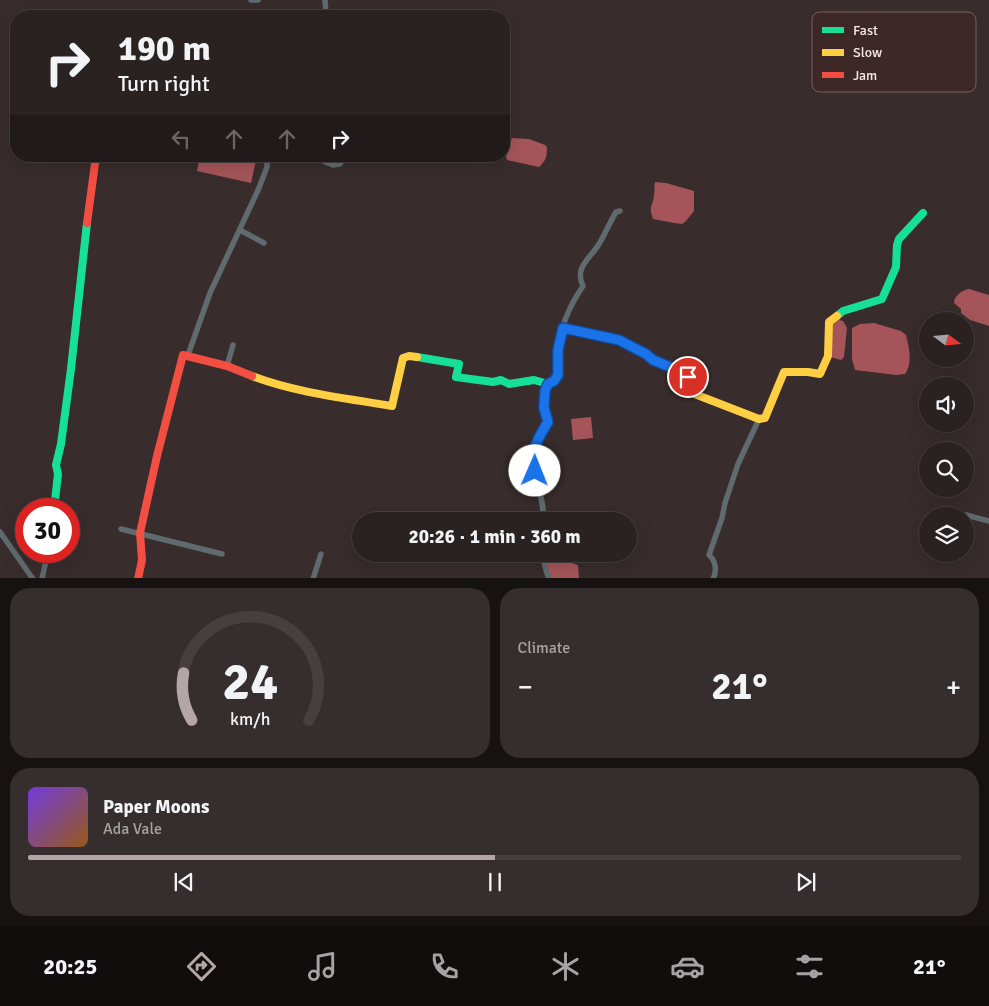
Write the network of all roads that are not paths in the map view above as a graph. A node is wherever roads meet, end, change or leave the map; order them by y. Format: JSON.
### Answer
{"nodes":[{"id":1,"x":252,"y":0,"type":"edge"},
{"id":2,"x":258,"y":0,"type":"edge"},
{"id":3,"x":95,"y":162,"type":"edge"},
{"id":4,"x":266,"y":162,"type":"edge"},
{"id":5,"x":326,"y":162,"type":"edge"},
{"id":6,"x":341,"y":162,"type":"edge"},
{"id":7,"x":620,"y":211,"type":"dead end"},
{"id":8,"x":922,"y":213,"type":"dead end"},
{"id":9,"x":240,"y":230,"type":"junction"},
{"id":10,"x":264,"y":243,"type":"dead end"},
{"id":11,"x":563,"y":328,"type":"junction"},
{"id":12,"x":233,"y":345,"type":"dead end"},
{"id":13,"x":188,"y":354,"type":"junction"},
{"id":14,"x":227,"y":366,"type":"junction"},
{"id":15,"x":548,"y":384,"type":"junction"},
{"id":16,"x":759,"y":419,"type":"junction"},
{"id":17,"x":55,"y":498,"type":"edge"},
{"id":18,"x":543,"y":512,"type":"edge"},
{"id":19,"x":974,"y":517,"type":"edge"},
{"id":20,"x":989,"y":521,"type":"edge"},
{"id":21,"x":121,"y":529,"type":"dead end"},
{"id":22,"x":0,"y":532,"type":"edge"},
{"id":23,"x":140,"y":533,"type":"junction"},
{"id":24,"x":222,"y":554,"type":"dead end"},
{"id":25,"x":321,"y":554,"type":"dead end"},
{"id":26,"x":545,"y":562,"type":"edge"},
{"id":27,"x":45,"y":563,"type":"edge"},
{"id":28,"x":33,"y":578,"type":"edge"},
{"id":29,"x":42,"y":578,"type":"edge"},
{"id":30,"x":138,"y":578,"type":"edge"},
{"id":31,"x":313,"y":578,"type":"edge"},
{"id":32,"x":550,"y":578,"type":"edge"},
{"id":33,"x":713,"y":578,"type":"edge"}],
"edges":[{"from":1,"to":2,"type":"street"},
{"from":3,"to":17,"type":"street"},
{"from":4,"to":9,"type":"street"},
{"from":5,"to":6,"type":"street"},
{"from":7,"to":11,"type":"street"},
{"from":8,"to":16,"type":"street"},
{"from":9,"to":10,"type":"street"},
{"from":9,"to":13,"type":"street"},
{"from":11,"to":15,"type":"street"},
{"from":11,"to":16,"type":"street"},
{"from":12,"to":14,"type":"street"},
{"from":13,"to":14,"type":"street"},
{"from":13,"to":23,"type":"street"},
{"from":14,"to":15,"type":"street"},
{"from":15,"to":18,"type":"street"},
{"from":16,"to":33,"type":"street"},
{"from":19,"to":20,"type":"street"},
{"from":21,"to":23,"type":"street"},
{"from":22,"to":28,"type":"street"},
{"from":23,"to":24,"type":"street"},
{"from":23,"to":30,"type":"street"},
{"from":25,"to":31,"type":"street"},
{"from":26,"to":32,"type":"street"},
{"from":27,"to":29,"type":"street"}]}
